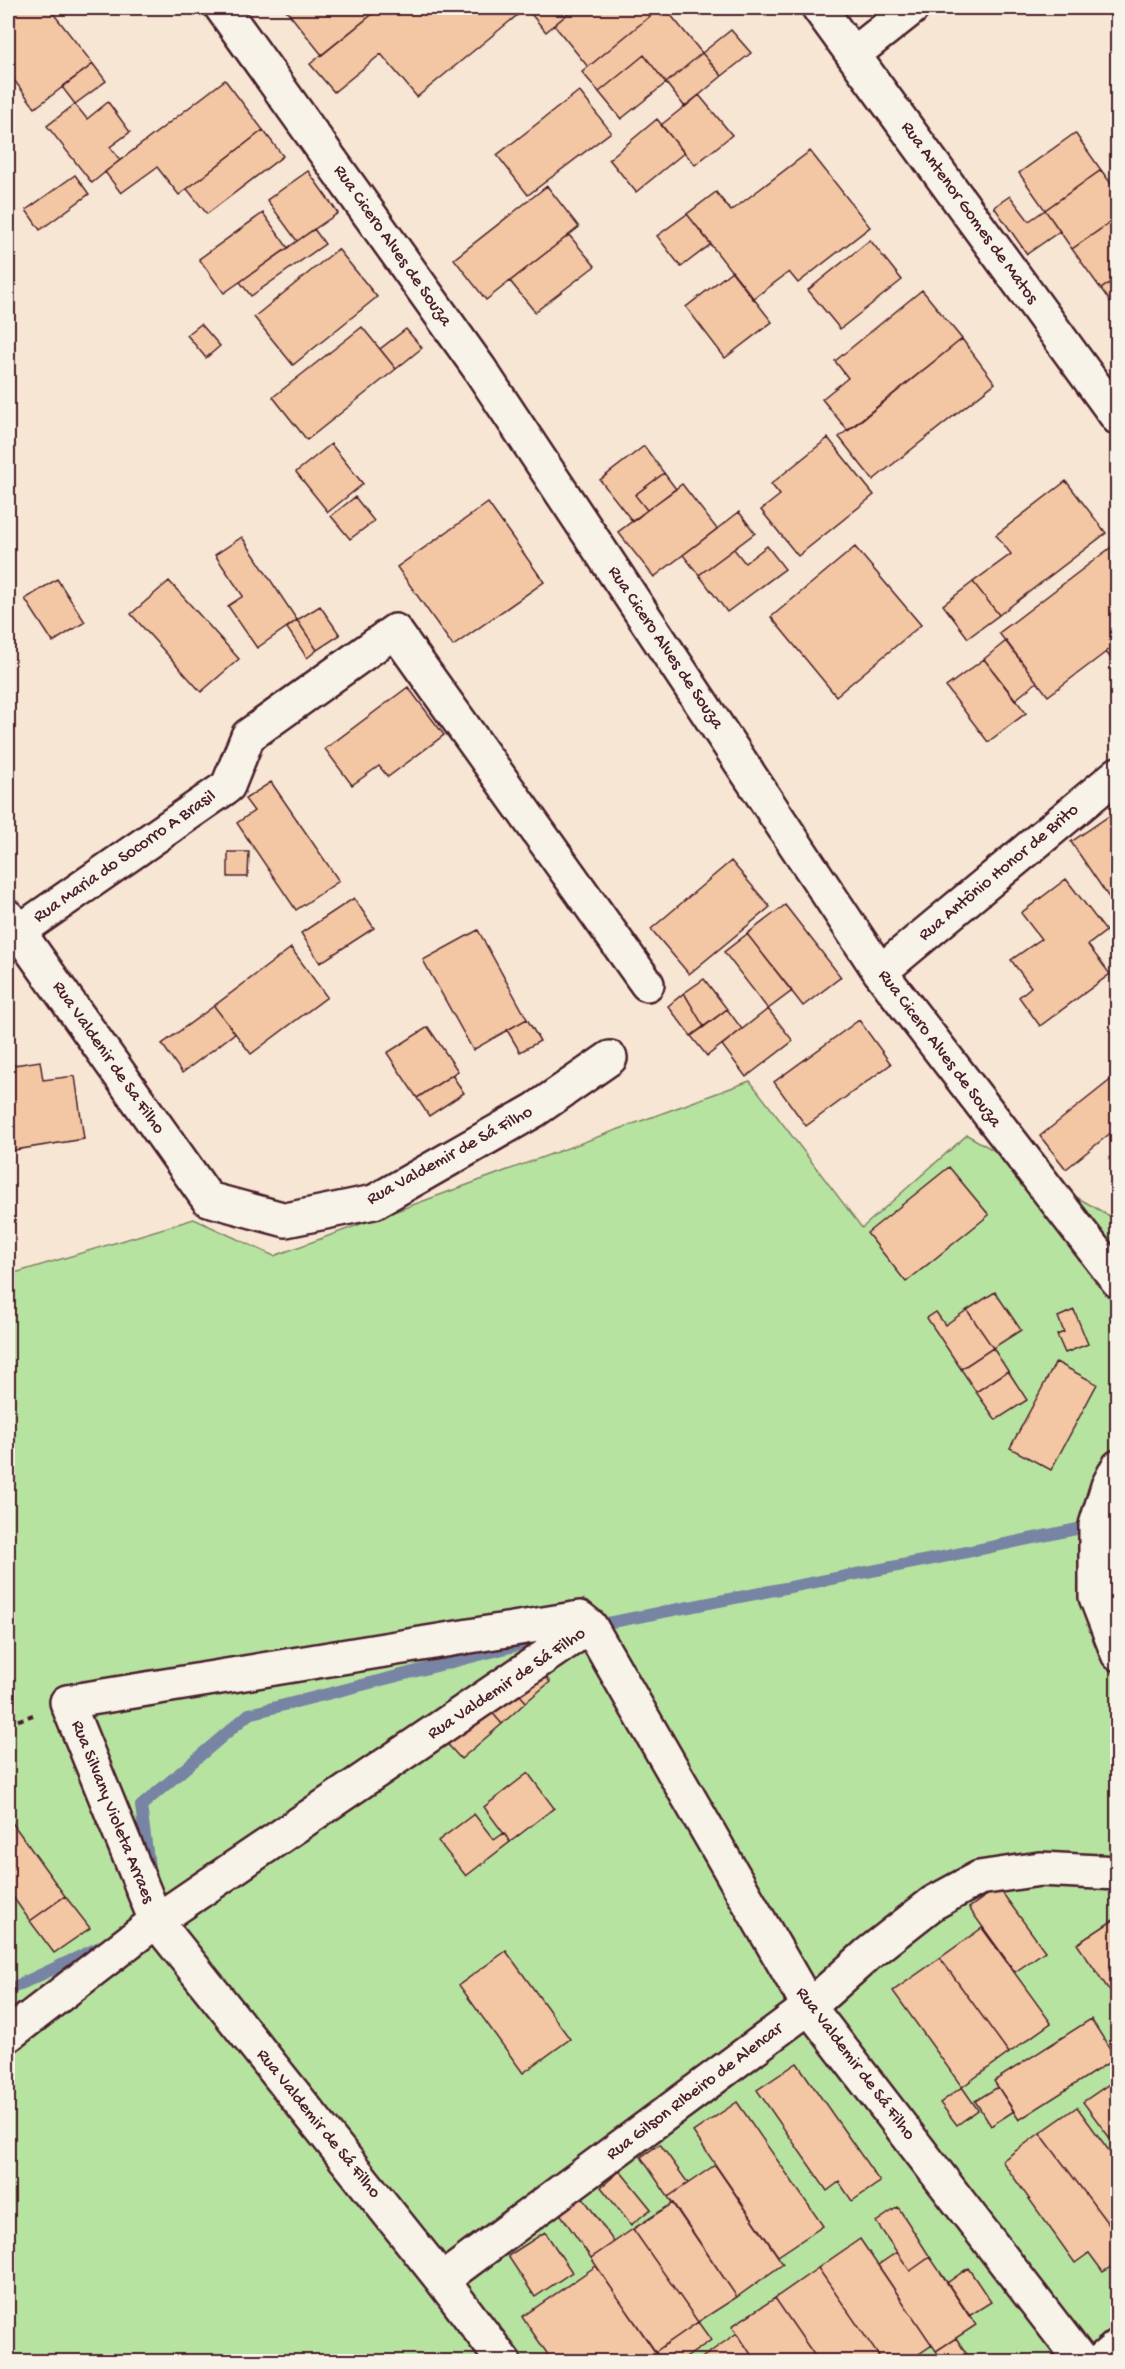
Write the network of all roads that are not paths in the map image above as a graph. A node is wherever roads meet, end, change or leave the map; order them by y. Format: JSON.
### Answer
{"nodes":[{"id":1,"x":222,"y":8,"type":"edge"},
{"id":2,"x":819,"y":8,"type":"edge"},
{"id":3,"x":912,"y":8,"type":"edge"},
{"id":4,"x":854,"y":54,"type":"junction"},
{"id":5,"x":1118,"y":418,"type":"edge"},
{"id":6,"x":1118,"y":774,"type":"edge"},
{"id":7,"x":11,"y":929,"type":"edge"},
{"id":8,"x":880,"y":972,"type":"junction"},
{"id":9,"x":647,"y":984,"type":"dead end"},
{"id":10,"x":610,"y":1058,"type":"dead end"},
{"id":11,"x":208,"y":1199,"type":"joint"},
{"id":12,"x":1118,"y":1281,"type":"edge"},
{"id":13,"x":1118,"y":1467,"type":"edge"},
{"id":14,"x":590,"y":1626,"type":"junction"},
{"id":15,"x":1118,"y":1654,"type":"edge"},
{"id":16,"x":1118,"y":1873,"type":"edge"},
{"id":17,"x":156,"y":1921,"type":"junction"},
{"id":18,"x":809,"y":2007,"type":"junction"},
{"id":19,"x":8,"y":2035,"type":"edge"},
{"id":20,"x":442,"y":2280,"type":"junction"},
{"id":21,"x":1118,"y":2346,"type":"edge"},
{"id":22,"x":504,"y":2361,"type":"edge"},
{"id":23,"x":1082,"y":2361,"type":"edge"},
{"id":24,"x":1099,"y":2361,"type":"edge"}],
"edges":[{"from":1,"to":8,"type":"street","name":"Rua Cicero Alves de Souza"},
{"from":2,"to":4,"type":"street","name":"Rua Antenor Gomes de Matos"},
{"from":3,"to":4,"type":"street"},
{"from":4,"to":5,"type":"street","name":"Rua Antenor Gomes de Matos"},
{"from":6,"to":8,"type":"street","name":"Rua Antônio Honor de Brito"},
{"from":7,"to":9,"type":"street","name":"Rua Maria do Socorro A Brasil"},
{"from":7,"to":11,"type":"street","name":"Rua Valdenir de Sa Filho"},
{"from":8,"to":12,"type":"street","name":"Rua Cicero Alves de Souza"},
{"from":10,"to":11,"type":"street","name":"Rua Valdemir de Sá Filho"},
{"from":13,"to":15,"type":"street"},
{"from":14,"to":17,"type":"street","name":"Rua Valdemir de Sá Filho"},
{"from":14,"to":17,"type":"street","name":"Rua Silvany Violeta Arraes"},
{"from":14,"to":18,"type":"street","name":"Rua Valdemir de Sá Filho"},
{"from":16,"to":18,"type":"street","name":"Rua Gilson RIbeiro de Alencar"},
{"from":17,"to":19,"type":"street"},
{"from":17,"to":20,"type":"street","name":"Rua Valdemir de Sá Filho"},
{"from":18,"to":20,"type":"street","name":"Rua Gilson RIbeiro de Alencar"},
{"from":18,"to":23,"type":"street","name":"Rua Valdemir de Sá Filho"},
{"from":20,"to":22,"type":"street","name":"Rua Valdemir de Sá Filho"},
{"from":21,"to":24,"type":"street"}]}
